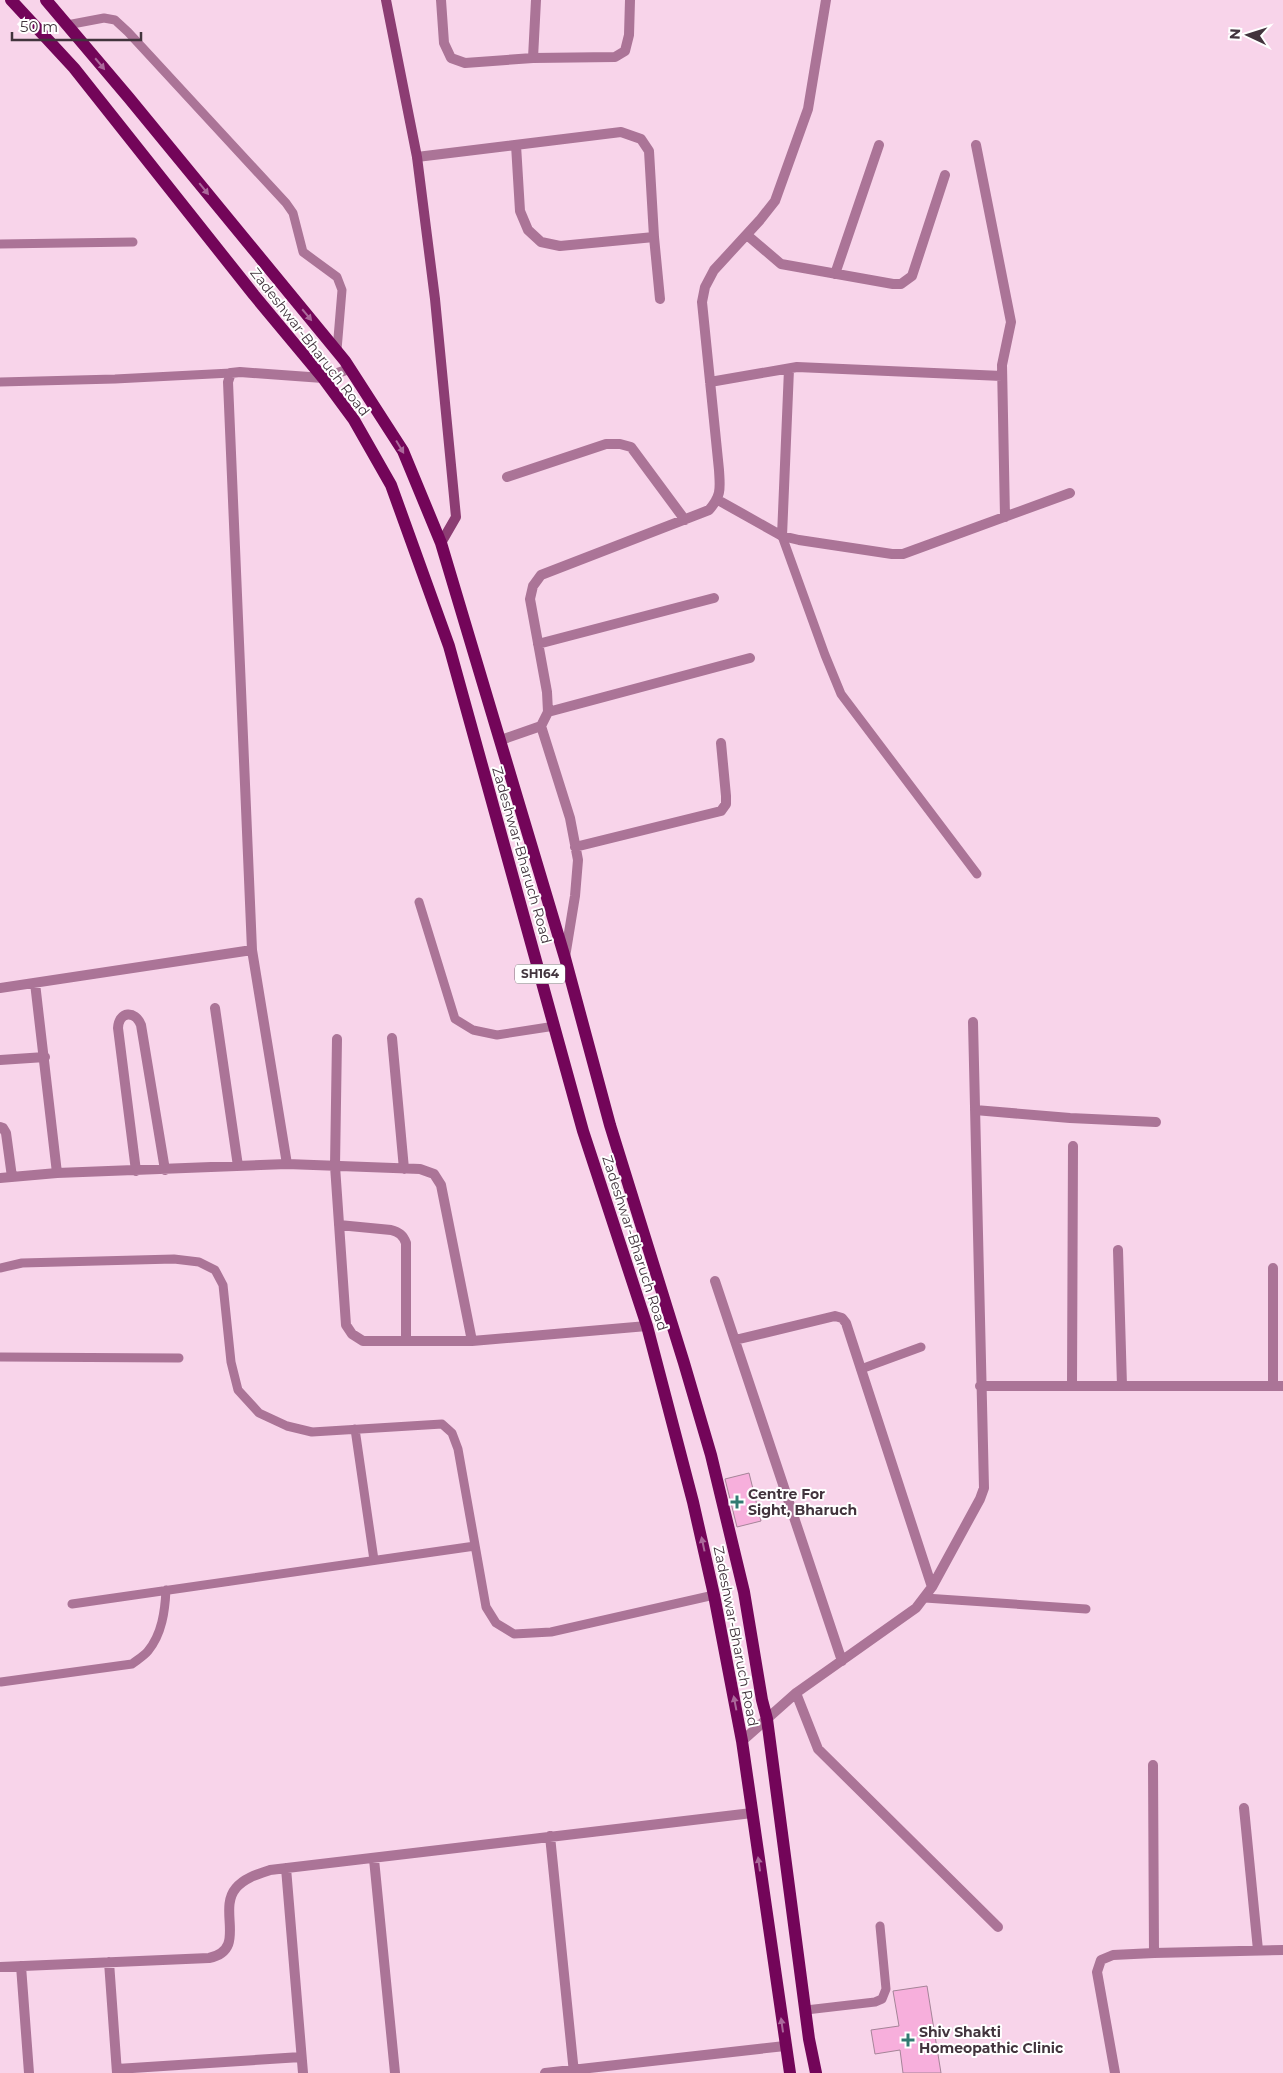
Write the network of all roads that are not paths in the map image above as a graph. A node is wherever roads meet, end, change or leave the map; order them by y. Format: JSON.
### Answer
{"nodes":[{"id":1,"x":11,"y":0,"type":"edge"},
{"id":2,"x":46,"y":0,"type":"edge"},
{"id":3,"x":386,"y":0,"type":"edge"},
{"id":4,"x":441,"y":0,"type":"edge"},
{"id":5,"x":536,"y":0,"type":"edge"},
{"id":6,"x":630,"y":0,"type":"edge"},
{"id":7,"x":826,"y":0,"type":"edge"},
{"id":8,"x":68,"y":25,"type":"junction"},
{"id":9,"x":533,"y":58,"type":"junction"},
{"id":10,"x":516,"y":145,"type":"junction"},
{"id":11,"x":976,"y":145,"type":"dead end"},
{"id":12,"x":879,"y":146,"type":"dead end"},
{"id":13,"x":417,"y":156,"type":"junction"},
{"id":14,"x":945,"y":175,"type":"dead end"},
{"id":15,"x":746,"y":235,"type":"junction"},
{"id":16,"x":654,"y":237,"type":"junction"},
{"id":17,"x":134,"y":242,"type":"dead end"},
{"id":18,"x":0,"y":244,"type":"edge"},
{"id":19,"x":835,"y":274,"type":"junction"},
{"id":20,"x":660,"y":299,"type":"dead end"},
{"id":21,"x":336,"y":350,"type":"junction"},
{"id":22,"x":789,"y":368,"type":"junction"},
{"id":23,"x":350,"y":369,"type":"junction"},
{"id":24,"x":231,"y":373,"type":"junction"},
{"id":25,"x":1002,"y":376,"type":"junction"},
{"id":26,"x":323,"y":378,"type":"junction"},
{"id":27,"x":0,"y":382,"type":"edge"},
{"id":28,"x":710,"y":382,"type":"junction"},
{"id":29,"x":507,"y":477,"type":"dead end"},
{"id":30,"x":1070,"y":493,"type":"dead end"},
{"id":31,"x":718,"y":500,"type":"junction"},
{"id":32,"x":1005,"y":517,"type":"junction"},
{"id":33,"x":684,"y":520,"type":"junction"},
{"id":34,"x":782,"y":536,"type":"junction"},
{"id":35,"x":441,"y":543,"type":"junction"},
{"id":36,"x":714,"y":598,"type":"dead end"},
{"id":37,"x":538,"y":644,"type":"junction"},
{"id":38,"x":750,"y":658,"type":"dead end"},
{"id":39,"x":548,"y":712,"type":"junction"},
{"id":40,"x":541,"y":726,"type":"junction"},
{"id":41,"x":501,"y":740,"type":"junction"},
{"id":42,"x":721,"y":743,"type":"dead end"},
{"id":43,"x":575,"y":846,"type":"junction"},
{"id":44,"x":977,"y":874,"type":"dead end"},
{"id":45,"x":419,"y":902,"type":"dead end"},
{"id":46,"x":252,"y":950,"type":"junction"},
{"id":47,"x":565,"y":958,"type":"junction"},
{"id":48,"x":36,"y":983,"type":"junction"},
{"id":49,"x":0,"y":988,"type":"edge"},
{"id":50,"x":215,"y":1008,"type":"dead end"},
{"id":51,"x":973,"y":1022,"type":"dead end"},
{"id":52,"x":555,"y":1026,"type":"junction"},
{"id":53,"x":392,"y":1038,"type":"dead end"},
{"id":54,"x":337,"y":1039,"type":"dead end"},
{"id":55,"x":45,"y":1057,"type":"junction"},
{"id":56,"x":0,"y":1060,"type":"edge"},
{"id":57,"x":975,"y":1110,"type":"junction"},
{"id":58,"x":1156,"y":1122,"type":"dead end"},
{"id":59,"x":0,"y":1127,"type":"edge"},
{"id":60,"x":1073,"y":1146,"type":"dead end"},
{"id":61,"x":287,"y":1164,"type":"junction"},
{"id":62,"x":238,"y":1166,"type":"junction"},
{"id":63,"x":335,"y":1166,"type":"junction"},
{"id":64,"x":404,"y":1169,"type":"junction"},
{"id":65,"x":165,"y":1170,"type":"junction"},
{"id":66,"x":136,"y":1171,"type":"junction"},
{"id":67,"x":57,"y":1173,"type":"junction"},
{"id":68,"x":12,"y":1177,"type":"junction"},
{"id":69,"x":0,"y":1178,"type":"edge"},
{"id":70,"x":339,"y":1224,"type":"junction"},
{"id":71,"x":1118,"y":1250,"type":"dead end"},
{"id":72,"x":0,"y":1268,"type":"edge"},
{"id":73,"x":1273,"y":1268,"type":"dead end"},
{"id":74,"x":715,"y":1281,"type":"dead end"},
{"id":75,"x":647,"y":1326,"type":"junction"},
{"id":76,"x":735,"y":1340,"type":"junction"},
{"id":77,"x":406,"y":1341,"type":"junction"},
{"id":78,"x":472,"y":1341,"type":"junction"},
{"id":79,"x":921,"y":1347,"type":"dead end"},
{"id":80,"x":0,"y":1357,"type":"edge"},
{"id":81,"x":179,"y":1358,"type":"dead end"},
{"id":82,"x":861,"y":1369,"type":"junction"},
{"id":83,"x":980,"y":1386,"type":"junction"},
{"id":84,"x":1072,"y":1386,"type":"junction"},
{"id":85,"x":1122,"y":1386,"type":"junction"},
{"id":86,"x":1278,"y":1386,"type":"edge"},
{"id":87,"x":355,"y":1429,"type":"junction"},
{"id":88,"x":475,"y":1546,"type":"junction"},
{"id":89,"x":374,"y":1560,"type":"junction"},
{"id":90,"x":932,"y":1587,"type":"junction"},
{"id":91,"x":166,"y":1590,"type":"junction"},
{"id":92,"x":714,"y":1595,"type":"junction"},
{"id":93,"x":925,"y":1598,"type":"junction"},
{"id":94,"x":72,"y":1604,"type":"dead end"},
{"id":95,"x":1086,"y":1609,"type":"dead end"},
{"id":96,"x":842,"y":1661,"type":"junction"},
{"id":97,"x":1,"y":1682,"type":"dead end"},
{"id":98,"x":796,"y":1692,"type":"junction"},
{"id":99,"x":767,"y":1719,"type":"junction"},
{"id":100,"x":742,"y":1742,"type":"junction"},
{"id":101,"x":1154,"y":1765,"type":"dead end"},
{"id":102,"x":1244,"y":1808,"type":"dead end"},
{"id":103,"x":752,"y":1813,"type":"junction"},
{"id":104,"x":550,"y":1836,"type":"junction"},
{"id":105,"x":374,"y":1859,"type":"junction"},
{"id":106,"x":286,"y":1868,"type":"junction"},
{"id":107,"x":880,"y":1926,"type":"dead end"},
{"id":108,"x":998,"y":1927,"type":"dead end"},
{"id":109,"x":1258,"y":1950,"type":"junction"},
{"id":110,"x":1283,"y":1950,"type":"edge"},
{"id":111,"x":1154,"y":1953,"type":"junction"},
{"id":112,"x":109,"y":1962,"type":"junction"},
{"id":113,"x":21,"y":1966,"type":"junction"},
{"id":114,"x":0,"y":1967,"type":"edge"},
{"id":115,"x":806,"y":2010,"type":"junction"},
{"id":116,"x":784,"y":2046,"type":"junction"},
{"id":117,"x":302,"y":2057,"type":"junction"},
{"id":118,"x":212,"y":2068,"type":"edge"},
{"id":119,"x":117,"y":2071,"type":"edge"},
{"id":120,"x":574,"y":2072,"type":"edge"},
{"id":121,"x":29,"y":2073,"type":"edge"},
{"id":122,"x":303,"y":2073,"type":"edge"},
{"id":123,"x":395,"y":2073,"type":"edge"},
{"id":124,"x":546,"y":2073,"type":"edge"},
{"id":125,"x":790,"y":2073,"type":"edge"},
{"id":126,"x":816,"y":2073,"type":"edge"},
{"id":127,"x":1115,"y":2073,"type":"edge"}],
"edges":[{"from":1,"to":26,"type":"main road","name":"Zadeshwar-Bharuch Road","number":"SH164"},
{"from":2,"to":8,"type":"main road","name":"Zadeshwar-Bharuch Road","number":"SH164"},
{"from":3,"to":13,"type":"street"},
{"from":4,"to":9,"type":"street"},
{"from":5,"to":9,"type":"street"},
{"from":6,"to":9,"type":"street"},
{"from":7,"to":15,"type":"street"},
{"from":8,"to":21,"type":"main road","name":"Zadeshwar-Bharuch Road","number":"SH164","one_way":true},
{"from":8,"to":21,"type":"lane"},
{"from":10,"to":13,"type":"street"},
{"from":10,"to":16,"type":"street"},
{"from":10,"to":16,"type":"street"},
{"from":11,"to":25,"type":"street"},
{"from":12,"to":19,"type":"street"},
{"from":13,"to":35,"type":"street"},
{"from":14,"to":19,"type":"street"},
{"from":15,"to":19,"type":"street"},
{"from":15,"to":28,"type":"street"},
{"from":16,"to":20,"type":"street"},
{"from":17,"to":18,"type":"lane"},
{"from":21,"to":23,"type":"main road","name":"Zadeshwar-Bharuch Road","number":"SH164"},
{"from":22,"to":25,"type":"street"},
{"from":22,"to":28,"type":"street"},
{"from":22,"to":34,"type":"street"},
{"from":23,"to":26,"type":"street"},
{"from":23,"to":35,"type":"main road","name":"Zadeshwar-Bharuch Road","number":"SH164","one_way":true},
{"from":24,"to":26,"type":"street"},
{"from":24,"to":27,"type":"lane"},
{"from":24,"to":46,"type":"street"},
{"from":25,"to":32,"type":"street"},
{"from":26,"to":52,"type":"main road","name":"Zadeshwar-Bharuch Road","number":"SH164"},
{"from":28,"to":31,"type":"street"},
{"from":29,"to":33,"type":"street"},
{"from":30,"to":32,"type":"street"},
{"from":31,"to":33,"type":"street"},
{"from":31,"to":34,"type":"street"},
{"from":32,"to":34,"type":"street"},
{"from":33,"to":37,"type":"street"},
{"from":34,"to":44,"type":"lane"},
{"from":35,"to":41,"type":"main road","name":"Zadeshwar-Bharuch Road","number":"SH164"},
{"from":36,"to":37,"type":"street"},
{"from":37,"to":39,"type":"street"},
{"from":38,"to":39,"type":"street"},
{"from":39,"to":40,"type":"street"},
{"from":40,"to":41,"type":"street"},
{"from":40,"to":43,"type":"street"},
{"from":41,"to":47,"type":"main road","name":"Zadeshwar-Bharuch Road","number":"SH164"},
{"from":42,"to":43,"type":"street"},
{"from":43,"to":47,"type":"street"},
{"from":45,"to":52,"type":"lane"},
{"from":46,"to":48,"type":"street"},
{"from":46,"to":61,"type":"street"},
{"from":47,"to":99,"type":"main road","name":"Zadeshwar-Bharuch Road","number":"SH164"},
{"from":48,"to":49,"type":"street"},
{"from":48,"to":55,"type":"street"},
{"from":50,"to":62,"type":"street"},
{"from":51,"to":57,"type":"street"},
{"from":52,"to":75,"type":"main road","name":"Zadeshwar-Bharuch Road","number":"SH164"},
{"from":53,"to":64,"type":"street"},
{"from":54,"to":63,"type":"street"},
{"from":55,"to":56,"type":"street"},
{"from":55,"to":67,"type":"street"},
{"from":57,"to":58,"type":"street"},
{"from":57,"to":83,"type":"street"},
{"from":59,"to":68,"type":"street"},
{"from":60,"to":84,"type":"street"},
{"from":61,"to":62,"type":"street"},
{"from":61,"to":63,"type":"street"},
{"from":62,"to":65,"type":"street"},
{"from":63,"to":64,"type":"street"},
{"from":63,"to":70,"type":"street"},
{"from":64,"to":78,"type":"street"},
{"from":65,"to":66,"type":"street"},
{"from":65,"to":66,"type":"street"},
{"from":66,"to":67,"type":"street"},
{"from":67,"to":68,"type":"street"},
{"from":68,"to":69,"type":"street"},
{"from":70,"to":77,"type":"street"},
{"from":70,"to":77,"type":"street"},
{"from":71,"to":85,"type":"street"},
{"from":72,"to":87,"type":"lane"},
{"from":73,"to":86,"type":"street"},
{"from":74,"to":76,"type":"street"},
{"from":75,"to":78,"type":"street"},
{"from":92,"to":75,"type":"main road","name":"Zadeshwar-Bharuch Road","number":"SH164","one_way":true},
{"from":76,"to":82,"type":"street"},
{"from":76,"to":96,"type":"street"},
{"from":77,"to":78,"type":"street"},
{"from":79,"to":82,"type":"lane"},
{"from":80,"to":81,"type":"lane"},
{"from":82,"to":90,"type":"street"},
{"from":83,"to":84,"type":"street"},
{"from":83,"to":90,"type":"street"},
{"from":84,"to":85,"type":"street"},
{"from":85,"to":86,"type":"street"},
{"from":87,"to":88,"type":"lane"},
{"from":87,"to":89,"type":"lane"},
{"from":88,"to":89,"type":"lane"},
{"from":88,"to":92,"type":"lane"},
{"from":89,"to":91,"type":"lane"},
{"from":90,"to":93,"type":"street"},
{"from":91,"to":94,"type":"lane"},
{"from":91,"to":97,"type":"lane"},
{"from":100,"to":92,"type":"main road","name":"Zadeshwar-Bharuch Road","number":"SH164","one_way":true},
{"from":93,"to":95,"type":"lane"},
{"from":93,"to":96,"type":"street"},
{"from":96,"to":98,"type":"street"},
{"from":98,"to":99,"type":"street"},
{"from":98,"to":108,"type":"street"},
{"from":99,"to":100,"type":"street"},
{"from":99,"to":115,"type":"main road","name":"Zadeshwar-Bharuch Road","number":"SH164"},
{"from":100,"to":103,"type":"main road","name":"Zadeshwar-Bharuch Road","number":"SH164"},
{"from":101,"to":111,"type":"street"},
{"from":102,"to":109,"type":"street"},
{"from":103,"to":104,"type":"street"},
{"from":116,"to":103,"type":"main road","name":"Zadeshwar-Bharuch Road","number":"SH164","one_way":true},
{"from":104,"to":105,"type":"street"},
{"from":104,"to":120,"type":"street"},
{"from":105,"to":106,"type":"street"},
{"from":105,"to":123,"type":"street"},
{"from":106,"to":112,"type":"street"},
{"from":106,"to":117,"type":"street"},
{"from":107,"to":115,"type":"lane"},
{"from":109,"to":110,"type":"street"},
{"from":109,"to":111,"type":"street"},
{"from":111,"to":127,"type":"street"},
{"from":112,"to":113,"type":"street"},
{"from":112,"to":119,"type":"street"},
{"from":113,"to":114,"type":"street"},
{"from":113,"to":121,"type":"street"},
{"from":115,"to":126,"type":"main road","name":"Zadeshwar-Bharuch Road","number":"SH164"},
{"from":116,"to":120,"type":"street"},
{"from":116,"to":125,"type":"main road","name":"Zadeshwar-Bharuch Road","number":"SH164"},
{"from":117,"to":118,"type":"street"},
{"from":117,"to":122,"type":"street"},
{"from":118,"to":119,"type":"street"},
{"from":120,"to":124,"type":"street"}]}
